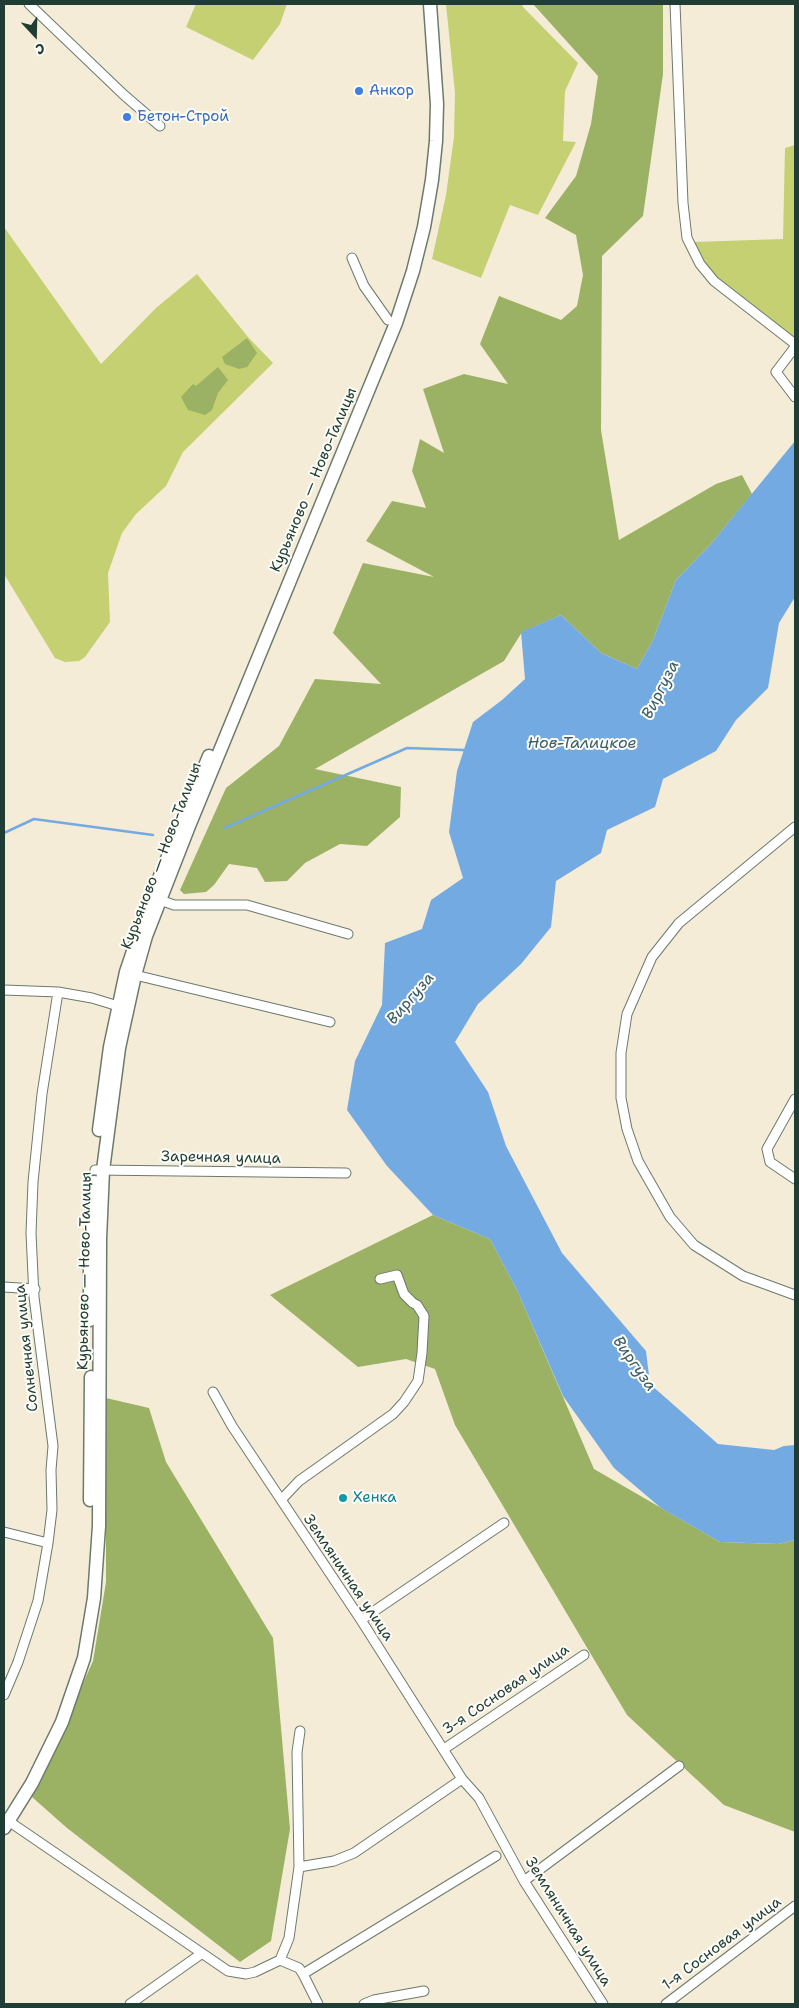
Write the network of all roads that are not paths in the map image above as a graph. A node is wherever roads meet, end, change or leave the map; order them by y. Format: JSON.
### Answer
{"nodes":[{"id":1,"x":29,"y":4,"type":"edge"},
{"id":2,"x":421,"y":4,"type":"edge"},
{"id":3,"x":430,"y":4,"type":"edge"},
{"id":4,"x":676,"y":4,"type":"edge"},
{"id":5,"x":160,"y":126,"type":"dead end"},
{"id":6,"x":352,"y":258,"type":"dead end"},
{"id":7,"x":388,"y":320,"type":"junction"},
{"id":8,"x":795,"y":346,"type":"edge"},
{"id":9,"x":795,"y":397,"type":"edge"},
{"id":10,"x":795,"y":828,"type":"edge"},
{"id":11,"x":160,"y":900,"type":"junction"},
{"id":12,"x":348,"y":934,"type":"dead end"},
{"id":13,"x":135,"y":975,"type":"junction"},
{"id":14,"x":4,"y":990,"type":"edge"},
{"id":15,"x":58,"y":992,"type":"junction"},
{"id":16,"x":118,"y":1006,"type":"junction"},
{"id":17,"x":330,"y":1022,"type":"dead end"},
{"id":18,"x":795,"y":1099,"type":"edge"},
{"id":19,"x":99,"y":1170,"type":"junction"},
{"id":20,"x":346,"y":1173,"type":"dead end"},
{"id":21,"x":795,"y":1179,"type":"edge"},
{"id":22,"x":380,"y":1279,"type":"dead end"},
{"id":23,"x":4,"y":1287,"type":"edge"},
{"id":24,"x":34,"y":1289,"type":"junction"},
{"id":25,"x":795,"y":1295,"type":"edge"},
{"id":26,"x":213,"y":1392,"type":"dead end"},
{"id":27,"x":281,"y":1500,"type":"junction"},
{"id":28,"x":504,"y":1523,"type":"dead end"},
{"id":29,"x":4,"y":1532,"type":"edge"},
{"id":30,"x":48,"y":1543,"type":"junction"},
{"id":31,"x":361,"y":1620,"type":"junction"},
{"id":32,"x":584,"y":1655,"type":"dead end"},
{"id":33,"x":4,"y":1696,"type":"edge"},
{"id":34,"x":300,"y":1732,"type":"dead end"},
{"id":35,"x":444,"y":1749,"type":"junction"},
{"id":36,"x":679,"y":1766,"type":"dead end"},
{"id":37,"x":462,"y":1779,"type":"junction"},
{"id":38,"x":5,"y":1820,"type":"edge"},
{"id":39,"x":496,"y":1856,"type":"dead end"},
{"id":40,"x":299,"y":1867,"type":"junction"},
{"id":41,"x":524,"y":1881,"type":"junction"},
{"id":42,"x":795,"y":1906,"type":"edge"},
{"id":43,"x":201,"y":1954,"type":"junction"},
{"id":44,"x":280,"y":1960,"type":"junction"},
{"id":45,"x":304,"y":1974,"type":"junction"},
{"id":46,"x":424,"y":1991,"type":"dead end"},
{"id":47,"x":130,"y":2004,"type":"edge"},
{"id":48,"x":318,"y":2004,"type":"edge"},
{"id":49,"x":364,"y":2004,"type":"edge"},
{"id":50,"x":603,"y":2004,"type":"edge"},
{"id":51,"x":666,"y":2004,"type":"edge"}],
"edges":[{"from":1,"to":5,"type":"street"},
{"from":2,"to":7,"type":"main road","name":"Курьяново — Ново-Талицы"},
{"from":3,"to":11,"type":"main road","name":"Курьяново — Ново-Талицы"},
{"from":4,"to":8,"type":"street"},
{"from":6,"to":7,"type":"street"},
{"from":7,"to":16,"type":"main road","name":"Курьяново — Ново-Талицы"},
{"from":8,"to":9,"type":"street"},
{"from":10,"to":25,"type":"street"},
{"from":11,"to":12,"type":"street"},
{"from":11,"to":13,"type":"main road","name":"Курьяново — Ново-Талицы"},
{"from":13,"to":17,"type":"street"},
{"from":13,"to":19,"type":"main road","name":"Курьяново — Ново-Талицы"},
{"from":14,"to":15,"type":"street"},
{"from":15,"to":16,"type":"street"},
{"from":15,"to":24,"type":"street","name":"Солнечная улица"},
{"from":16,"to":19,"type":"main road","name":"Курьяново — Ново-Талицы"},
{"from":18,"to":21,"type":"street"},
{"from":19,"to":20,"type":"street","name":"Заречная улица"},
{"from":19,"to":38,"type":"main road","name":"Курьяново — Ново-Талицы"},
{"from":22,"to":27,"type":"street"},
{"from":23,"to":24,"type":"street"},
{"from":24,"to":30,"type":"street","name":"Солнечная улица"},
{"from":26,"to":27,"type":"street","name":"Земляничная улица"},
{"from":27,"to":31,"type":"street","name":"Земляничная улица"},
{"from":28,"to":31,"type":"street"},
{"from":29,"to":30,"type":"street"},
{"from":30,"to":33,"type":"street","name":"Солнечная улица"},
{"from":31,"to":35,"type":"street","name":"Земляничная улица"},
{"from":32,"to":35,"type":"street","name":"3-я Сосновая улица"},
{"from":34,"to":40,"type":"street"},
{"from":35,"to":37,"type":"street","name":"Земляничная улица"},
{"from":36,"to":41,"type":"street"},
{"from":37,"to":40,"type":"street"},
{"from":37,"to":41,"type":"street","name":"Земляничная улица"},
{"from":38,"to":43,"type":"street"},
{"from":39,"to":45,"type":"street"},
{"from":40,"to":44,"type":"street"},
{"from":41,"to":50,"type":"street","name":"Земляничная улица"},
{"from":42,"to":51,"type":"street","name":"1-я Сосновая улица"},
{"from":43,"to":44,"type":"street"},
{"from":43,"to":47,"type":"street"},
{"from":44,"to":45,"type":"street"},
{"from":45,"to":48,"type":"street"},
{"from":46,"to":49,"type":"street"}]}
